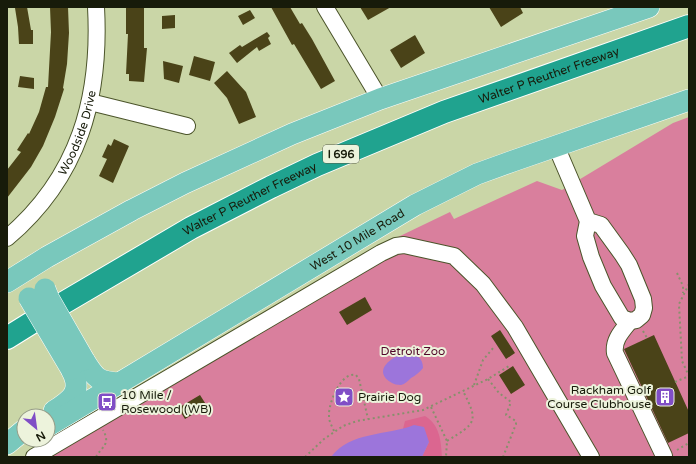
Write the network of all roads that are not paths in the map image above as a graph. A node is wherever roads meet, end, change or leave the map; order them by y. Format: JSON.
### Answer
{"nodes":[{"id":1,"x":96,"y":7,"type":"edge"},
{"id":2,"x":325,"y":7,"type":"edge"},
{"id":3,"x":649,"y":7,"type":"edge"},
{"id":4,"x":689,"y":26,"type":"edge"},
{"id":5,"x":380,"y":99,"type":"junction"},
{"id":6,"x":689,"y":100,"type":"edge"},
{"id":7,"x":90,"y":102,"type":"junction"},
{"id":8,"x":187,"y":126,"type":"dead end"},
{"id":9,"x":556,"y":146,"type":"junction"},
{"id":10,"x":132,"y":210,"type":"junction"},
{"id":11,"x":588,"y":221,"type":"junction"},
{"id":12,"x":7,"y":238,"type":"edge"},
{"id":13,"x":7,"y":282,"type":"edge"},
{"id":14,"x":7,"y":287,"type":"edge"},
{"id":15,"x":37,"y":293,"type":"junction"},
{"id":16,"x":630,"y":321,"type":"junction"},
{"id":17,"x":7,"y":338,"type":"edge"},
{"id":18,"x":78,"y":364,"type":"junction"},
{"id":19,"x":120,"y":383,"type":"junction"},
{"id":20,"x":56,"y":410,"type":"edge"},
{"id":21,"x":56,"y":421,"type":"edge"},
{"id":22,"x":16,"y":437,"type":"edge"},
{"id":23,"x":7,"y":444,"type":"edge"},
{"id":24,"x":16,"y":445,"type":"edge"},
{"id":25,"x":7,"y":450,"type":"edge"},
{"id":26,"x":664,"y":456,"type":"edge"},
{"id":27,"x":34,"y":457,"type":"edge"},
{"id":28,"x":591,"y":457,"type":"edge"}],
"edges":[{"from":1,"to":7,"type":"street","name":"Woodside Drive"},
{"from":2,"to":5,"type":"street"},
{"from":3,"to":5,"type":"main road"},
{"from":4,"to":17,"type":"highway","name":"Walter P Reuther Freeway","number":"I 696"},
{"from":5,"to":10,"type":"main road"},
{"from":6,"to":9,"type":"main road","name":"West 10 Mile Road"},
{"from":7,"to":8,"type":"street"},
{"from":7,"to":12,"type":"street","name":"Woodside Drive"},
{"from":9,"to":11,"type":"street"},
{"from":9,"to":19,"type":"main road","name":"West 10 Mile Road"},
{"from":10,"to":13,"type":"main road"},
{"from":10,"to":15,"type":"main road"},
{"from":11,"to":16,"type":"street"},
{"from":11,"to":16,"type":"street"},
{"from":14,"to":15,"type":"main road"},
{"from":15,"to":18,"type":"main road","bridge":true},
{"from":16,"to":26,"type":"street"},
{"from":18,"to":19,"type":"main road"},
{"from":18,"to":20,"type":"main road"},
{"from":19,"to":21,"type":"main road","name":"West 10 Mile Road"},
{"from":22,"to":23,"type":"main road"},
{"from":24,"to":25,"type":"main road"},
{"from":27,"to":28,"type":"street"}]}
